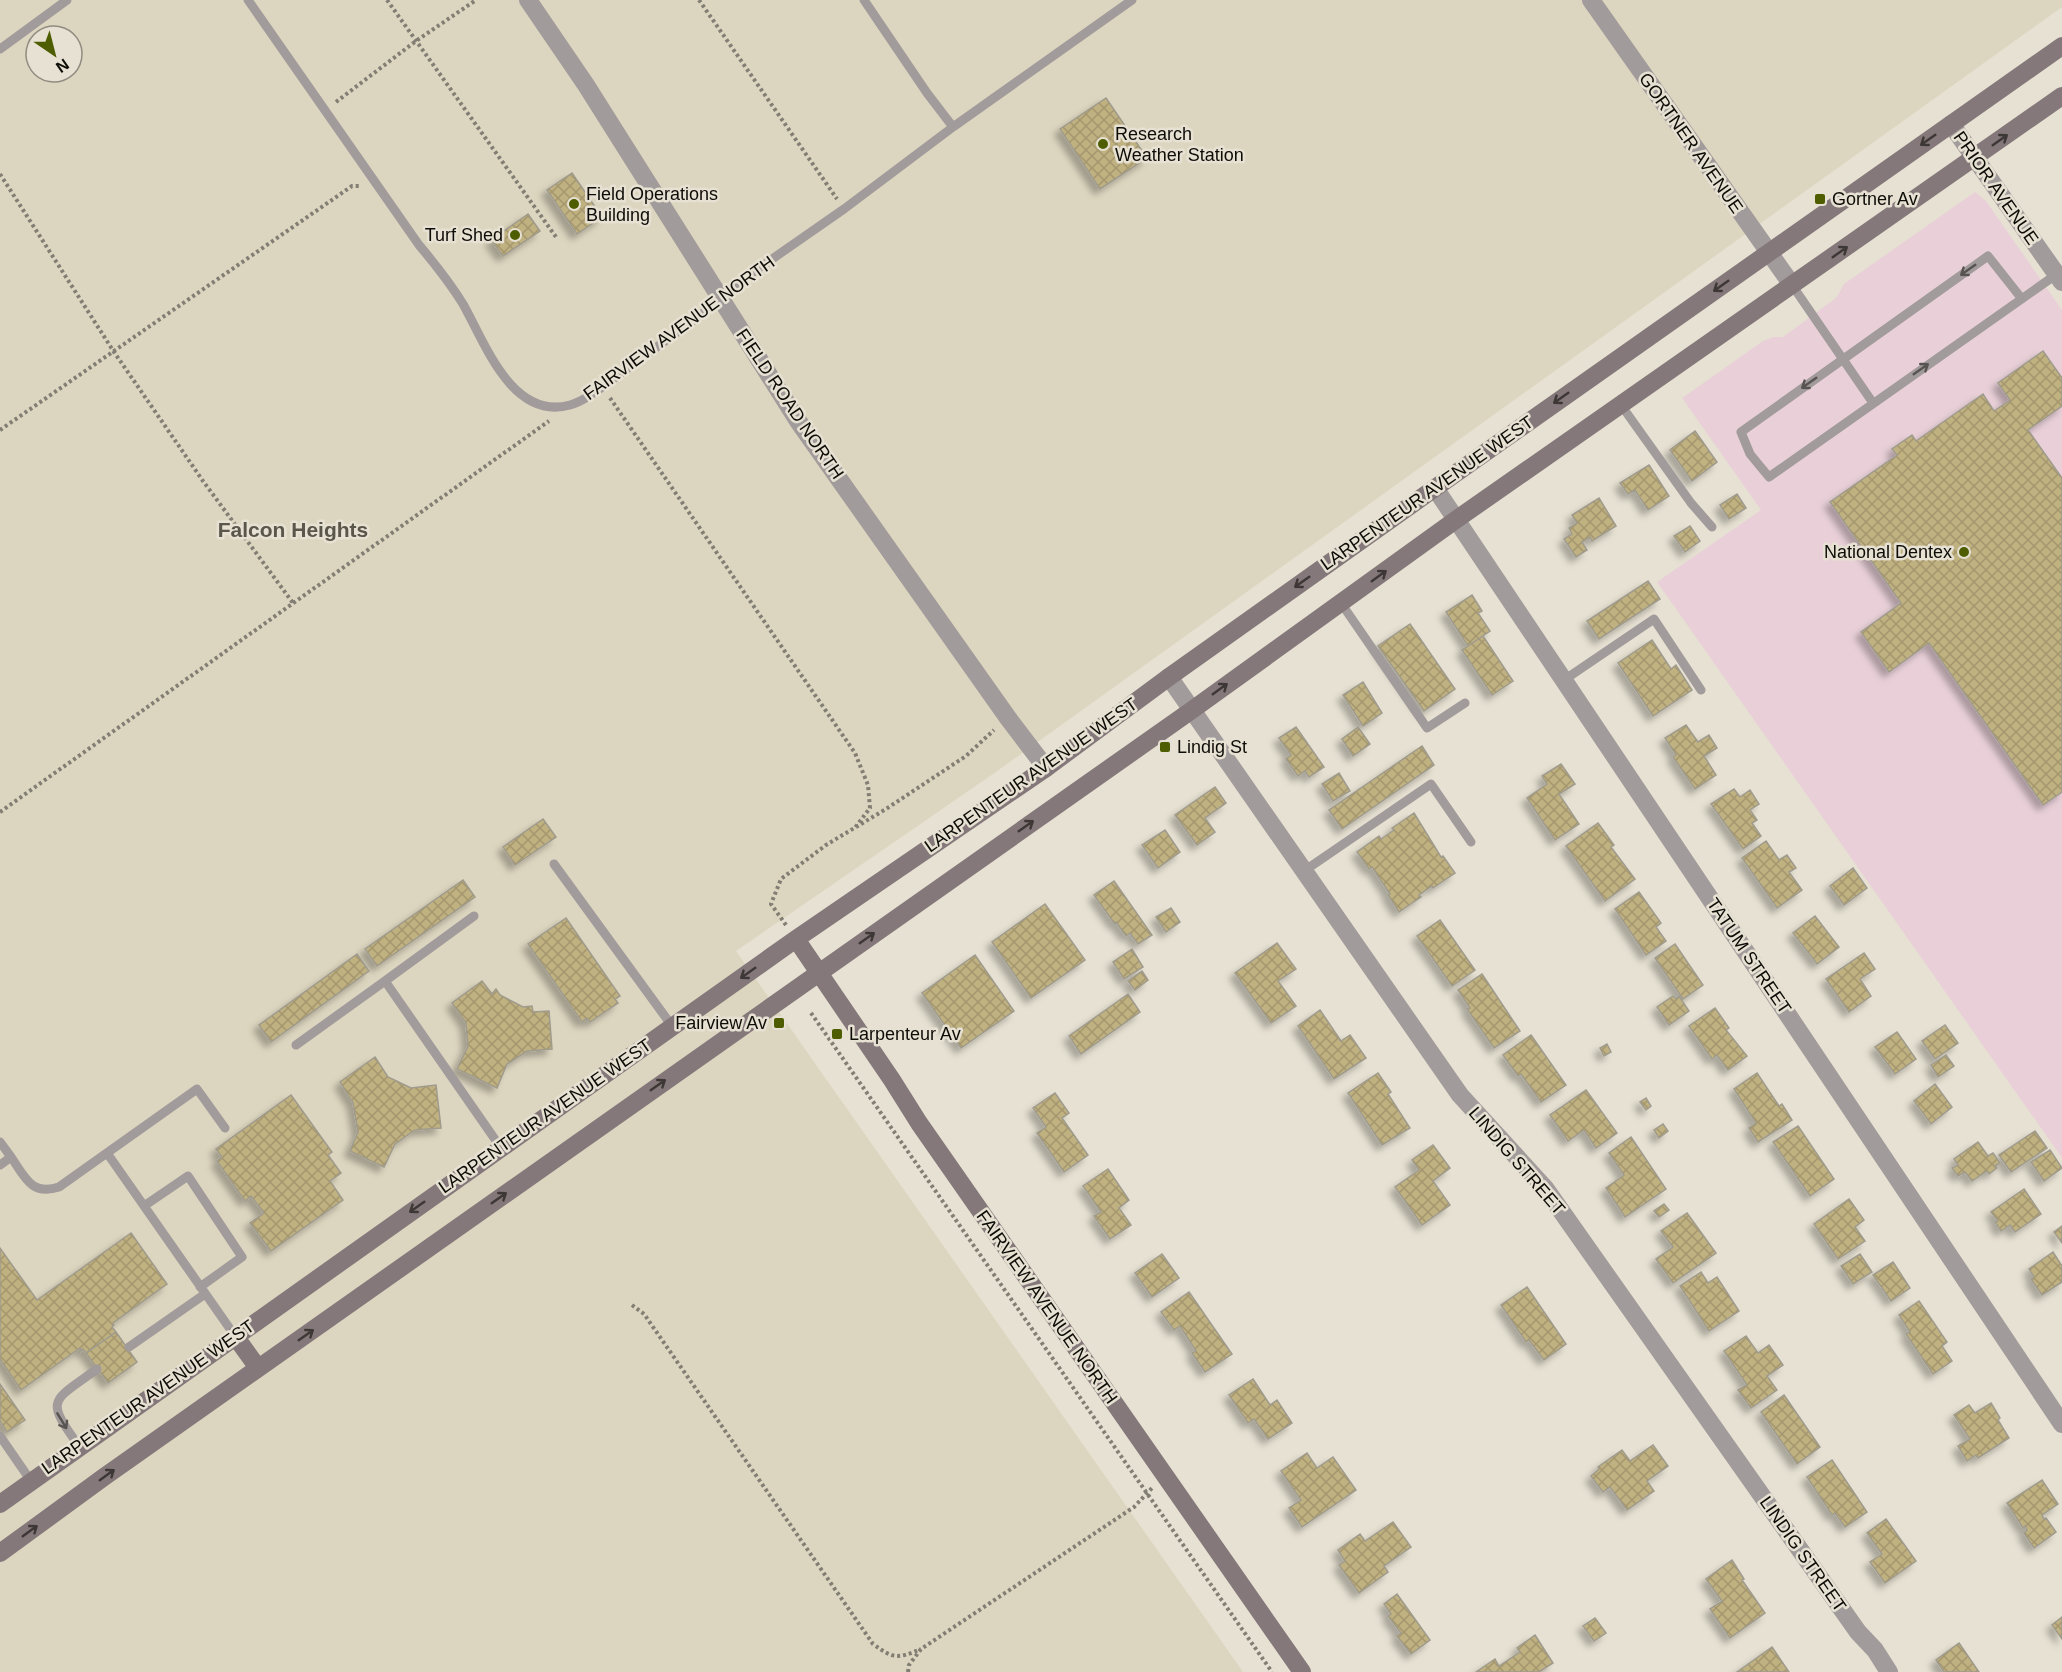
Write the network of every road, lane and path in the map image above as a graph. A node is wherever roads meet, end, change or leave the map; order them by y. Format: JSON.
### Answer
{"nodes":[{"id":1,"x":68,"y":0,"type":"edge"},
{"id":2,"x":248,"y":0,"type":"edge"},
{"id":3,"x":387,"y":0,"type":"edge"},
{"id":4,"x":476,"y":0,"type":"edge"},
{"id":5,"x":528,"y":0,"type":"edge"},
{"id":6,"x":699,"y":0,"type":"edge"},
{"id":7,"x":864,"y":0,"type":"edge"},
{"id":8,"x":1132,"y":0,"type":"edge"},
{"id":9,"x":1590,"y":0,"type":"edge"},
{"id":10,"x":416,"y":41,"type":"junction"},
{"id":11,"x":2062,"y":46,"type":"edge"},
{"id":12,"x":0,"y":49,"type":"edge"},
{"id":13,"x":2062,"y":96,"type":"edge"},
{"id":14,"x":325,"y":110,"type":"junction"},
{"id":15,"x":1951,"y":124,"type":"junction"},
{"id":16,"x":953,"y":127,"type":"junction"},
{"id":17,"x":1975,"y":157,"type":"junction"},
{"id":18,"x":0,"y":174,"type":"edge"},
{"id":19,"x":377,"y":184,"type":"junction"},
{"id":20,"x":844,"y":209,"type":"junction"},
{"id":21,"x":556,"y":237,"type":"dead end"},
{"id":22,"x":1768,"y":252,"type":"junction"},
{"id":23,"x":2060,"y":278,"type":"edge"},
{"id":24,"x":1792,"y":285,"type":"junction"},
{"id":25,"x":719,"y":296,"type":"junction"},
{"id":26,"x":2022,"y":298,"type":"junction"},
{"id":27,"x":114,"y":352,"type":"junction"},
{"id":28,"x":1843,"y":359,"type":"junction"},
{"id":29,"x":602,"y":387,"type":"junction"},
{"id":30,"x":1873,"y":403,"type":"junction"},
{"id":31,"x":572,"y":405,"type":"junction"},
{"id":32,"x":1621,"y":405,"type":"junction"},
{"id":33,"x":0,"y":430,"type":"edge"},
{"id":34,"x":1435,"y":488,"type":"junction"},
{"id":35,"x":1457,"y":519,"type":"junction"},
{"id":36,"x":1712,"y":527,"type":"dead end"},
{"id":37,"x":293,"y":603,"type":"junction"},
{"id":38,"x":1341,"y":603,"type":"junction"},
{"id":39,"x":1169,"y":677,"type":"junction"},
{"id":40,"x":1564,"y":680,"type":"junction"},
{"id":41,"x":1701,"y":690,"type":"dead end"},
{"id":42,"x":1465,"y":703,"type":"dead end"},
{"id":43,"x":1191,"y":710,"type":"junction"},
{"id":44,"x":1008,"y":718,"type":"junction"},
{"id":45,"x":1046,"y":768,"type":"junction"},
{"id":46,"x":0,"y":812,"type":"edge"},
{"id":47,"x":854,"y":829,"type":"junction"},
{"id":48,"x":1471,"y":842,"type":"dead end"},
{"id":49,"x":554,"y":864,"type":"dead end"},
{"id":50,"x":1304,"y":871,"type":"junction"},
{"id":51,"x":474,"y":916,"type":"dead end"},
{"id":52,"x":796,"y":939,"type":"junction"},
{"id":53,"x":819,"y":971,"type":"junction"},
{"id":54,"x":385,"y":981,"type":"junction"},
{"id":55,"x":811,"y":1013,"type":"dead end"},
{"id":56,"x":672,"y":1026,"type":"junction"},
{"id":57,"x":296,"y":1045,"type":"dead end"},
{"id":58,"x":225,"y":1128,"type":"dead end"},
{"id":59,"x":0,"y":1142,"type":"edge"},
{"id":60,"x":501,"y":1148,"type":"junction"},
{"id":61,"x":107,"y":1153,"type":"junction"},
{"id":62,"x":11,"y":1157,"type":"junction"},
{"id":63,"x":0,"y":1165,"type":"edge"},
{"id":64,"x":144,"y":1206,"type":"junction"},
{"id":65,"x":203,"y":1290,"type":"junction"},
{"id":66,"x":632,"y":1305,"type":"dead end"},
{"id":67,"x":235,"y":1336,"type":"junction"},
{"id":68,"x":129,"y":1347,"type":"dead end"},
{"id":69,"x":258,"y":1368,"type":"junction"},
{"id":70,"x":97,"y":1369,"type":"dead end"},
{"id":71,"x":2062,"y":1424,"type":"edge"},
{"id":72,"x":0,"y":1436,"type":"edge"},
{"id":73,"x":79,"y":1446,"type":"junction"},
{"id":74,"x":1163,"y":1475,"type":"junction"},
{"id":75,"x":31,"y":1481,"type":"junction"},
{"id":76,"x":1147,"y":1493,"type":"junction"},
{"id":77,"x":0,"y":1504,"type":"edge"},
{"id":78,"x":0,"y":1553,"type":"edge"},
{"id":79,"x":921,"y":1648,"type":"junction"},
{"id":80,"x":908,"y":1672,"type":"edge"},
{"id":81,"x":1272,"y":1672,"type":"edge"},
{"id":82,"x":1302,"y":1672,"type":"edge"},
{"id":83,"x":1889,"y":1672,"type":"edge"}],
"edges":[{"from":1,"to":12,"type":"lane"},
{"from":2,"to":14,"type":"lane","name":"FAIRVIEW AVENUE NORTH"},
{"from":3,"to":10,"type":"path"},
{"from":4,"to":10,"type":"path"},
{"from":5,"to":25,"type":"street","name":"FIELD ROAD NORTH"},
{"from":6,"to":20,"type":"path"},
{"from":7,"to":16,"type":"lane"},
{"from":8,"to":16,"type":"lane","name":"FAIRVIEW AVENUE NORTH"},
{"from":9,"to":22,"type":"street","name":"GORTNER AVENUE"},
{"from":10,"to":14,"type":"path"},
{"from":10,"to":21,"type":"path"},
{"from":11,"to":15,"type":"main road","name":"LARPENTEUR AVENUE WEST"},
{"from":17,"to":13,"type":"main road","one_way":true},
{"from":14,"to":19,"type":"lane","name":"FAIRVIEW AVENUE NORTH"},
{"from":15,"to":17,"type":"street","name":"PRIOR AVENUE"},
{"from":15,"to":22,"type":"main road","name":"LARPENTEUR AVENUE WEST","one_way":true},
{"from":16,"to":20,"type":"lane","name":"FAIRVIEW AVENUE NORTH"},
{"from":17,"to":23,"type":"street","name":"PRIOR AVENUE"},
{"from":24,"to":17,"type":"main road","one_way":true},
{"from":18,"to":27,"type":"path"},
{"from":19,"to":27,"type":"path"},
{"from":19,"to":31,"type":"lane","name":"FAIRVIEW AVENUE NORTH"},
{"from":20,"to":25,"type":"lane","name":"FAIRVIEW AVENUE NORTH"},
{"from":22,"to":24,"type":"street","name":"GORTNER AVENUE"},
{"from":22,"to":34,"type":"main road","name":"LARPENTEUR AVENUE WEST","one_way":true},
{"from":23,"to":26,"type":"lane"},
{"from":24,"to":28,"type":"lane"},
{"from":24,"to":32,"type":"main road"},
{"from":25,"to":29,"type":"lane","name":"FAIRVIEW AVENUE NORTH"},
{"from":25,"to":44,"type":"street","name":"FIELD ROAD NORTH"},
{"from":26,"to":28,"type":"lane","one_way":true},
{"from":30,"to":26,"type":"lane","one_way":true},
{"from":27,"to":33,"type":"path"},
{"from":27,"to":37,"type":"path"},
{"from":28,"to":30,"type":"lane"},
{"from":28,"to":30,"type":"lane","one_way":true},
{"from":29,"to":31,"type":"lane","name":"FAIRVIEW AVENUE NORTH"},
{"from":29,"to":47,"type":"path"},
{"from":31,"to":37,"type":"path"},
{"from":32,"to":35,"type":"main road"},
{"from":32,"to":36,"type":"lane"},
{"from":34,"to":35,"type":"street","name":"TATUM STREET"},
{"from":34,"to":39,"type":"main road","name":"LARPENTEUR AVENUE WEST","one_way":true},
{"from":38,"to":35,"type":"main road","one_way":true},
{"from":35,"to":40,"type":"street","name":"TATUM STREET"},
{"from":37,"to":46,"type":"path"},
{"from":38,"to":42,"type":"lane"},
{"from":43,"to":38,"type":"main road","one_way":true},
{"from":39,"to":43,"type":"street","name":"LINDIG STREET"},
{"from":39,"to":45,"type":"main road","name":"LARPENTEUR AVENUE WEST"},
{"from":40,"to":41,"type":"lane"},
{"from":40,"to":71,"type":"street","name":"TATUM STREET"},
{"from":43,"to":50,"type":"street","name":"LINDIG STREET"},
{"from":53,"to":43,"type":"main road","one_way":true},
{"from":44,"to":45,"type":"street","name":"FIELD ROAD NORTH"},
{"from":44,"to":47,"type":"path"},
{"from":45,"to":52,"type":"main road","name":"LARPENTEUR AVENUE WEST"},
{"from":47,"to":52,"type":"path"},
{"from":48,"to":50,"type":"lane"},
{"from":49,"to":56,"type":"lane"},
{"from":50,"to":83,"type":"street","name":"LINDIG STREET"},
{"from":51,"to":54,"type":"lane"},
{"from":52,"to":53,"type":"main road","name":"FAIRVIEW AVENUE NORTH"},
{"from":52,"to":56,"type":"main road","name":"LARPENTEUR AVENUE WEST","one_way":true},
{"from":69,"to":53,"type":"main road","one_way":true},
{"from":53,"to":74,"type":"main road","name":"FAIRVIEW AVENUE NORTH"},
{"from":54,"to":57,"type":"lane"},
{"from":54,"to":60,"type":"lane"},
{"from":55,"to":76,"type":"path"},
{"from":56,"to":60,"type":"main road","name":"LARPENTEUR AVENUE WEST"},
{"from":58,"to":61,"type":"lane"},
{"from":59,"to":62,"type":"lane"},
{"from":60,"to":67,"type":"main road","name":"LARPENTEUR AVENUE WEST","one_way":true},
{"from":61,"to":62,"type":"lane"},
{"from":61,"to":64,"type":"lane"},
{"from":62,"to":63,"type":"lane"},
{"from":64,"to":65,"type":"lane"},
{"from":64,"to":65,"type":"lane"},
{"from":65,"to":67,"type":"lane"},
{"from":65,"to":68,"type":"lane"},
{"from":66,"to":79,"type":"path"},
{"from":67,"to":69,"type":"main road"},
{"from":67,"to":73,"type":"main road","name":"LARPENTEUR AVENUE WEST"},
{"from":78,"to":69,"type":"main road","one_way":true},
{"from":70,"to":73,"type":"lane","one_way":true},
{"from":72,"to":75,"type":"lane"},
{"from":73,"to":75,"type":"main road","name":"LARPENTEUR AVENUE WEST"},
{"from":74,"to":76,"type":"path"},
{"from":74,"to":82,"type":"main road","name":"FAIRVIEW AVENUE NORTH"},
{"from":75,"to":77,"type":"main road","name":"LARPENTEUR AVENUE WEST"},
{"from":76,"to":79,"type":"path"},
{"from":76,"to":81,"type":"path"},
{"from":79,"to":80,"type":"path"}]}
